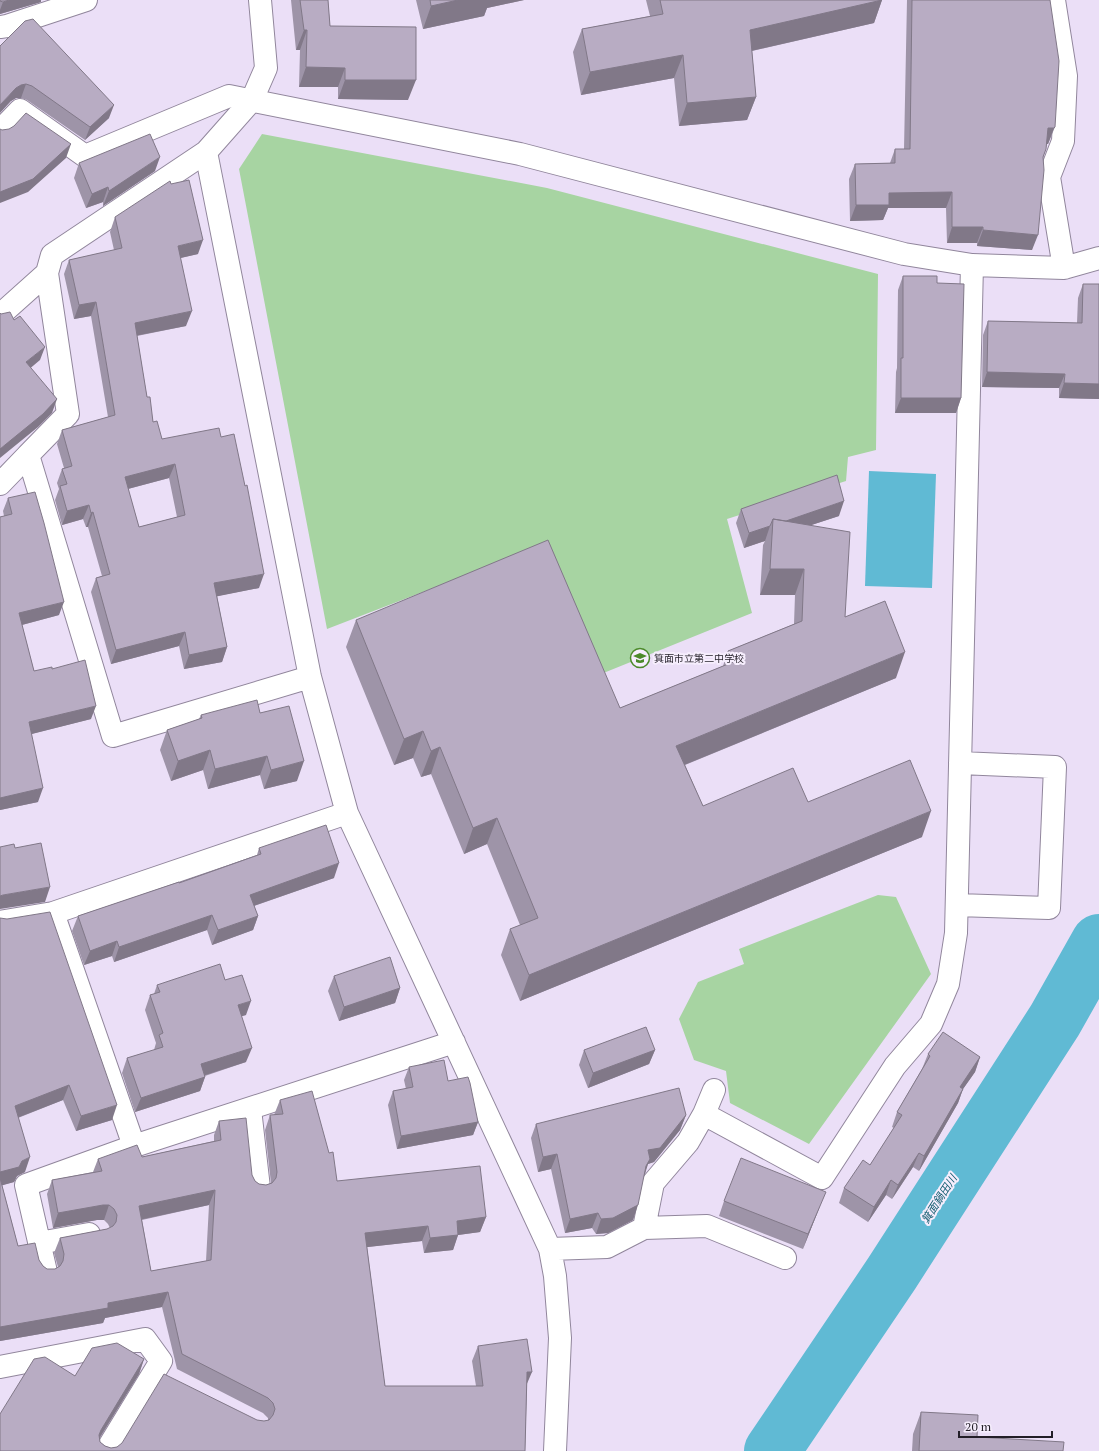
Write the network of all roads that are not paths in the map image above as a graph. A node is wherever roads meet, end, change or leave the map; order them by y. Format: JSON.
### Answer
{"nodes":[{"id":1,"x":86,"y":0,"type":"edge"},
{"id":2,"x":260,"y":0,"type":"edge"},
{"id":3,"x":1054,"y":0,"type":"edge"},
{"id":4,"x":0,"y":27,"type":"edge"},
{"id":5,"x":252,"y":100,"type":"junction"},
{"id":6,"x":0,"y":131,"type":"edge"},
{"id":7,"x":206,"y":152,"type":"junction"},
{"id":8,"x":1099,"y":258,"type":"edge"},
{"id":9,"x":972,"y":265,"type":"junction"},
{"id":10,"x":1064,"y":268,"type":"junction"},
{"id":11,"x":47,"y":273,"type":"junction"},
{"id":12,"x":0,"y":315,"type":"edge"},
{"id":13,"x":28,"y":455,"type":"junction"},
{"id":14,"x":0,"y":484,"type":"edge"},
{"id":15,"x":310,"y":677,"type":"junction"},
{"id":16,"x":960,"y":763,"type":"junction"},
{"id":17,"x":347,"y":813,"type":"junction"},
{"id":18,"x":957,"y":905,"type":"junction"},
{"id":19,"x":53,"y":913,"type":"junction"},
{"id":20,"x":0,"y":922,"type":"edge"},
{"id":21,"x":454,"y":1042,"type":"junction"},
{"id":22,"x":714,"y":1090,"type":"dead end"},
{"id":23,"x":250,"y":1109,"type":"junction"},
{"id":24,"x":704,"y":1114,"type":"junction"},
{"id":25,"x":134,"y":1146,"type":"junction"},
{"id":26,"x":259,"y":1188,"type":"edge"},
{"id":27,"x":644,"y":1228,"type":"junction"},
{"id":28,"x":98,"y":1232,"type":"edge"},
{"id":29,"x":39,"y":1244,"type":"junction"},
{"id":30,"x":550,"y":1249,"type":"junction"},
{"id":31,"x":785,"y":1258,"type":"dead end"},
{"id":32,"x":46,"y":1272,"type":"edge"},
{"id":33,"x":6,"y":1366,"type":"edge"},
{"id":34,"x":154,"y":1372,"type":"junction"},
{"id":35,"x":175,"y":1382,"type":"edge"},
{"id":36,"x":0,"y":1385,"type":"edge"},
{"id":37,"x":106,"y":1451,"type":"edge"},
{"id":38,"x":555,"y":1451,"type":"edge"}],
"edges":[{"from":1,"to":4,"type":"street"},
{"from":2,"to":5,"type":"street"},
{"from":3,"to":10,"type":"street"},
{"from":5,"to":6,"type":"street"},
{"from":5,"to":7,"type":"street"},
{"from":5,"to":9,"type":"street"},
{"from":7,"to":11,"type":"street"},
{"from":7,"to":15,"type":"street"},
{"from":8,"to":10,"type":"street"},
{"from":9,"to":10,"type":"street"},
{"from":9,"to":16,"type":"street"},
{"from":11,"to":12,"type":"street"},
{"from":11,"to":13,"type":"street"},
{"from":13,"to":14,"type":"street"},
{"from":13,"to":15,"type":"street"},
{"from":15,"to":17,"type":"street"},
{"from":16,"to":18,"type":"street"},
{"from":16,"to":18,"type":"street"},
{"from":17,"to":19,"type":"street"},
{"from":17,"to":21,"type":"street"},
{"from":18,"to":24,"type":"street"},
{"from":19,"to":20,"type":"street"},
{"from":19,"to":25,"type":"street"},
{"from":21,"to":23,"type":"street"},
{"from":21,"to":30,"type":"street"},
{"from":22,"to":24,"type":"street"},
{"from":23,"to":25,"type":"street"},
{"from":23,"to":26,"type":"street"},
{"from":24,"to":27,"type":"street"},
{"from":25,"to":29,"type":"street"},
{"from":27,"to":30,"type":"street"},
{"from":27,"to":31,"type":"street"},
{"from":28,"to":29,"type":"street"},
{"from":29,"to":32,"type":"street"},
{"from":30,"to":38,"type":"street"},
{"from":33,"to":34,"type":"street"},
{"from":33,"to":36,"type":"street"},
{"from":34,"to":35,"type":"street"},
{"from":34,"to":37,"type":"street"}]}
